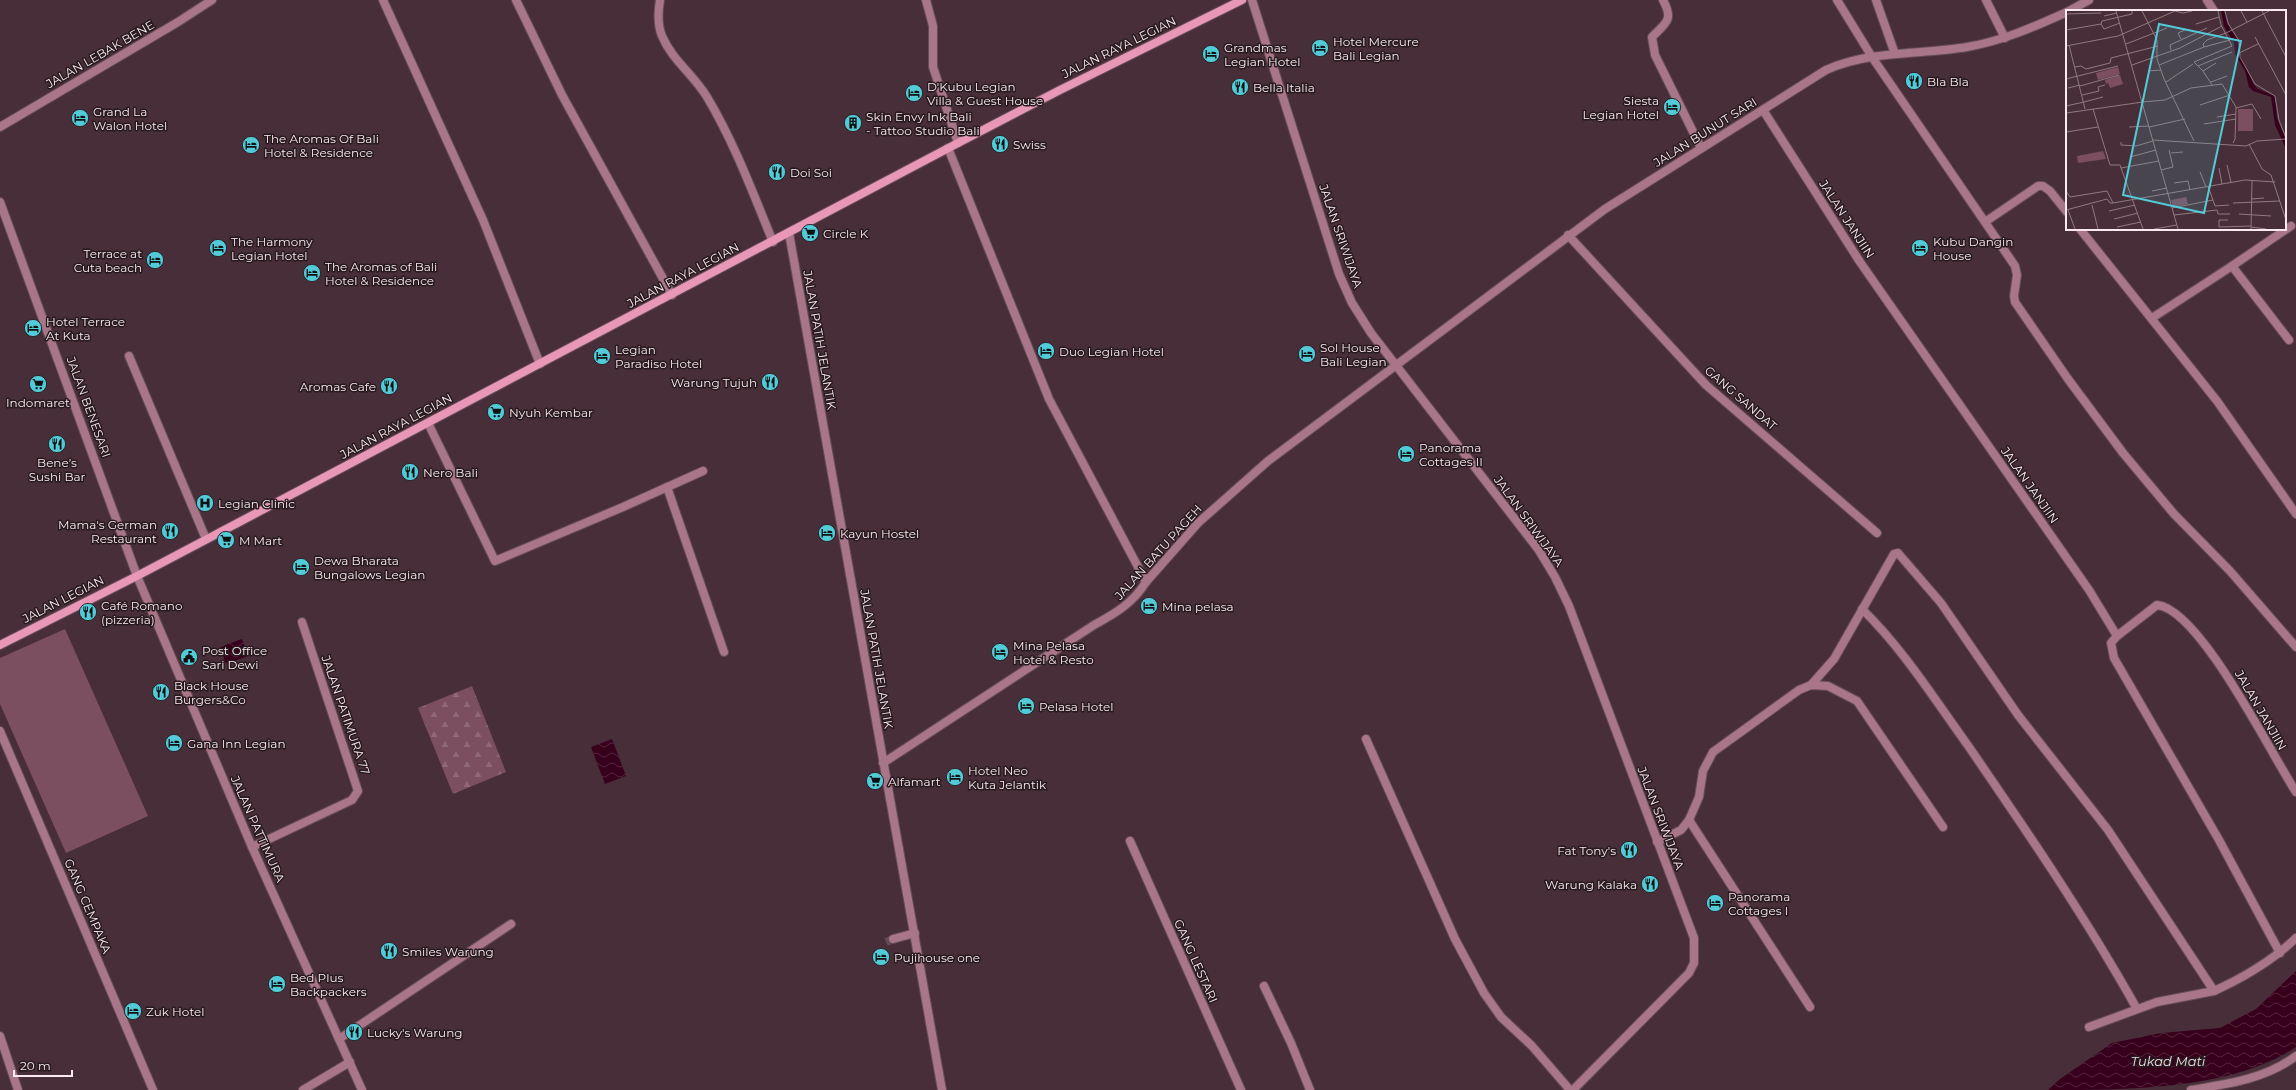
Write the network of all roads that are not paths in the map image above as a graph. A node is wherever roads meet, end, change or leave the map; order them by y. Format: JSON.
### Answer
{"nodes":[{"id":1,"x":212,"y":0,"type":"edge"},
{"id":2,"x":383,"y":0,"type":"edge"},
{"id":3,"x":516,"y":0,"type":"edge"},
{"id":4,"x":660,"y":0,"type":"edge"},
{"id":5,"x":926,"y":0,"type":"edge"},
{"id":6,"x":1242,"y":0,"type":"edge"},
{"id":7,"x":1252,"y":0,"type":"edge"},
{"id":8,"x":1663,"y":0,"type":"edge"},
{"id":9,"x":1836,"y":0,"type":"edge"},
{"id":10,"x":1876,"y":0,"type":"edge"},
{"id":11,"x":1986,"y":0,"type":"edge"},
{"id":12,"x":2089,"y":0,"type":"edge"},
{"id":13,"x":2206,"y":0,"type":"edge"},
{"id":14,"x":2070,"y":10,"type":"edge"},
{"id":15,"x":2213,"y":10,"type":"edge"},
{"id":16,"x":2066,"y":12,"type":"edge"},
{"id":17,"x":2005,"y":38,"type":"junction"},
{"id":18,"x":1895,"y":54,"type":"junction"},
{"id":19,"x":1872,"y":57,"type":"junction"},
{"id":20,"x":1763,"y":110,"type":"junction"},
{"id":21,"x":0,"y":127,"type":"edge"},
{"id":22,"x":958,"y":143,"type":"junction"},
{"id":23,"x":948,"y":148,"type":"junction"},
{"id":24,"x":1701,"y":148,"type":"junction"},
{"id":25,"x":0,"y":202,"type":"edge"},
{"id":26,"x":2066,"y":211,"type":"edge"},
{"id":27,"x":1985,"y":222,"type":"junction"},
{"id":28,"x":2291,"y":226,"type":"dead end"},
{"id":29,"x":2286,"y":229,"type":"edge"},
{"id":30,"x":2081,"y":230,"type":"edge"},
{"id":31,"x":2285,"y":230,"type":"edge"},
{"id":32,"x":789,"y":233,"type":"junction"},
{"id":33,"x":1568,"y":235,"type":"junction"},
{"id":34,"x":773,"y":242,"type":"junction"},
{"id":35,"x":2232,"y":266,"type":"junction"},
{"id":36,"x":672,"y":294,"type":"junction"},
{"id":37,"x":2152,"y":318,"type":"junction"},
{"id":38,"x":2289,"y":340,"type":"dead end"},
{"id":39,"x":129,"y":356,"type":"dead end"},
{"id":40,"x":540,"y":364,"type":"junction"},
{"id":41,"x":1396,"y":365,"type":"junction"},
{"id":42,"x":428,"y":423,"type":"junction"},
{"id":43,"x":703,"y":470,"type":"dead end"},
{"id":44,"x":667,"y":487,"type":"junction"},
{"id":45,"x":2296,"y":514,"type":"edge"},
{"id":46,"x":1877,"y":534,"type":"dead end"},
{"id":47,"x":206,"y":539,"type":"junction"},
{"id":48,"x":137,"y":576,"type":"junction"},
{"id":49,"x":1146,"y":582,"type":"junction"},
{"id":50,"x":1862,"y":609,"type":"junction"},
{"id":51,"x":302,"y":622,"type":"dead end"},
{"id":52,"x":2117,"y":636,"type":"junction"},
{"id":53,"x":0,"y":645,"type":"edge"},
{"id":54,"x":2296,"y":647,"type":"edge"},
{"id":55,"x":724,"y":652,"type":"dead end"},
{"id":56,"x":1811,"y":685,"type":"junction"},
{"id":57,"x":0,"y":731,"type":"edge"},
{"id":58,"x":1366,"y":739,"type":"dead end"},
{"id":59,"x":883,"y":763,"type":"junction"},
{"id":60,"x":2296,"y":792,"type":"edge"},
{"id":61,"x":1689,"y":820,"type":"junction"},
{"id":62,"x":1943,"y":827,"type":"dead end"},
{"id":63,"x":1130,"y":841,"type":"dead end"},
{"id":64,"x":1658,"y":842,"type":"junction"},
{"id":65,"x":252,"y":848,"type":"junction"},
{"id":66,"x":512,"y":924,"type":"dead end"},
{"id":67,"x":915,"y":933,"type":"junction"},
{"id":68,"x":2296,"y":938,"type":"edge"},
{"id":69,"x":893,"y":939,"type":"tunnel mouth"},
{"id":70,"x":2280,"y":953,"type":"junction"},
{"id":71,"x":1264,"y":986,"type":"dead end"},
{"id":72,"x":2214,"y":991,"type":"junction"},
{"id":73,"x":1810,"y":1007,"type":"dead end"},
{"id":74,"x":2137,"y":1009,"type":"junction"},
{"id":75,"x":2089,"y":1027,"type":"dead end"},
{"id":76,"x":0,"y":1036,"type":"edge"},
{"id":77,"x":339,"y":1039,"type":"junction"},
{"id":78,"x":2295,"y":1058,"type":"edge"},
{"id":79,"x":350,"y":1062,"type":"junction"},
{"id":80,"x":18,"y":1090,"type":"edge"},
{"id":81,"x":154,"y":1090,"type":"edge"},
{"id":82,"x":303,"y":1090,"type":"edge"},
{"id":83,"x":362,"y":1090,"type":"edge"},
{"id":84,"x":942,"y":1090,"type":"edge"},
{"id":85,"x":1241,"y":1090,"type":"edge"},
{"id":86,"x":1310,"y":1090,"type":"edge"},
{"id":87,"x":1570,"y":1090,"type":"edge"},
{"id":88,"x":1573,"y":1090,"type":"edge"},
{"id":89,"x":2191,"y":1090,"type":"edge"}],
"edges":[{"from":1,"to":21,"type":"street","name":"JALAN LEBAK BENE"},
{"from":2,"to":40,"type":"street"},
{"from":3,"to":36,"type":"street"},
{"from":4,"to":34,"type":"street"},
{"from":5,"to":22,"type":"street"},
{"from":6,"to":22,"type":"main road","name":"JALAN RAYA LEGIAN"},
{"from":7,"to":41,"type":"street","name":"JALAN SRIWIJAYA"},
{"from":8,"to":24,"type":"street"},
{"from":9,"to":19,"type":"street"},
{"from":10,"to":18,"type":"street"},
{"from":11,"to":17,"type":"street"},
{"from":12,"to":14,"type":"street","name":"JALAN BUNUT SARI"},
{"from":13,"to":15,"type":"street"},
{"from":16,"to":17,"type":"street","name":"JALAN BUNUT SARI"},
{"from":17,"to":18,"type":"street","name":"JALAN BUNUT SARI"},
{"from":18,"to":19,"type":"street","name":"JALAN BUNUT SARI"},
{"from":19,"to":20,"type":"street","name":"JALAN BUNUT SARI"},
{"from":19,"to":27,"type":"street"},
{"from":20,"to":24,"type":"street","name":"JALAN BUNUT SARI"},
{"from":20,"to":52,"type":"street","name":"JALAN JANJIIN"},
{"from":22,"to":23,"type":"main road","name":"JALAN RAYA LEGIAN"},
{"from":23,"to":32,"type":"main road","name":"JALAN RAYA LEGIAN"},
{"from":23,"to":49,"type":"street"},
{"from":24,"to":33,"type":"street","name":"JALAN BUNUT SARI"},
{"from":25,"to":48,"type":"street","name":"JALAN BENESARI"},
{"from":26,"to":27,"type":"street"},
{"from":27,"to":54,"type":"street"},
{"from":28,"to":29,"type":"street"},
{"from":30,"to":37,"type":"street"},
{"from":31,"to":35,"type":"street"},
{"from":32,"to":34,"type":"main road","name":"JALAN RAYA LEGIAN"},
{"from":32,"to":59,"type":"street","name":"JALAN PATIH JELANTIK"},
{"from":33,"to":41,"type":"street","name":"JALAN BUNUT SARI"},
{"from":33,"to":46,"type":"street","name":"GANG SANDAT"},
{"from":34,"to":36,"type":"main road","name":"JALAN RAYA LEGIAN"},
{"from":35,"to":37,"type":"street"},
{"from":35,"to":38,"type":"street"},
{"from":36,"to":40,"type":"main road","name":"JALAN RAYA LEGIAN"},
{"from":37,"to":45,"type":"street"},
{"from":39,"to":47,"type":"street"},
{"from":40,"to":42,"type":"main road","name":"JALAN RAYA LEGIAN"},
{"from":41,"to":49,"type":"street","name":"JALAN BATU PAGEH"},
{"from":41,"to":64,"type":"street","name":"JALAN SRIWIJAYA"},
{"from":42,"to":44,"type":"street"},
{"from":42,"to":47,"type":"main road","name":"JALAN RAYA LEGIAN"},
{"from":43,"to":44,"type":"street"},
{"from":44,"to":55,"type":"street"},
{"from":47,"to":48,"type":"main road","name":"JALAN RAYA LEGIAN"},
{"from":48,"to":53,"type":"main road","name":"JALAN LEGIAN"},
{"from":48,"to":65,"type":"street","name":"JALAN PATTIMURA"},
{"from":49,"to":59,"type":"street","name":"JALAN BATU PAGEH"},
{"from":50,"to":56,"type":"street"},
{"from":50,"to":72,"type":"street"},
{"from":50,"to":74,"type":"street"},
{"from":51,"to":65,"type":"street","name":"JALAN PATIMURA 77"},
{"from":52,"to":60,"type":"street","name":"JALAN JANJIIN"},
{"from":52,"to":70,"type":"street"},
{"from":56,"to":61,"type":"street"},
{"from":56,"to":62,"type":"street"},
{"from":57,"to":81,"type":"street","name":"GANG CEMPAKA"},
{"from":58,"to":87,"type":"street"},
{"from":59,"to":67,"type":"street","name":"JALAN PATIH JELANTIK"},
{"from":61,"to":64,"type":"street"},
{"from":61,"to":73,"type":"street"},
{"from":63,"to":85,"type":"street","name":"GANG LESTARI"},
{"from":64,"to":88,"type":"street","name":"JALAN SRIWIJAYA"},
{"from":65,"to":77,"type":"street","name":"JALAN PATTIMURA"},
{"from":66,"to":77,"type":"street"},
{"from":67,"to":69,"type":"street"},
{"from":67,"to":84,"type":"street","name":"JALAN PATIH JELANTIK"},
{"from":68,"to":70,"type":"street"},
{"from":70,"to":72,"type":"street"},
{"from":71,"to":86,"type":"street"},
{"from":72,"to":74,"type":"street"},
{"from":74,"to":75,"type":"street"},
{"from":76,"to":80,"type":"street"},
{"from":77,"to":79,"type":"street","name":"JALAN PATTIMURA"},
{"from":78,"to":89,"type":"street"},
{"from":79,"to":82,"type":"street"},
{"from":79,"to":83,"type":"street","name":"JALAN PATTIMURA"}]}
